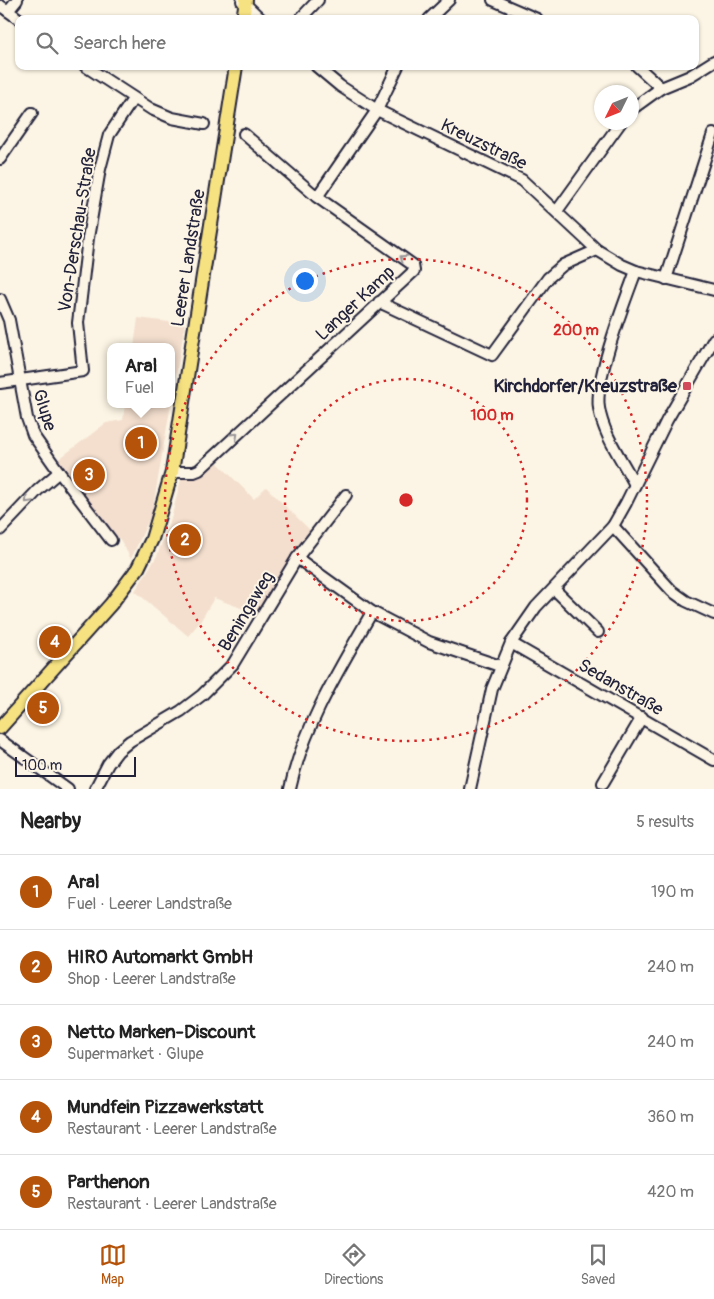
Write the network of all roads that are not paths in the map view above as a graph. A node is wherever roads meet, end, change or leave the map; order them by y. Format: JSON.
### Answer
{"nodes":[{"id":1,"x":17,"y":0,"type":"edge"},
{"id":2,"x":318,"y":0,"type":"edge"},
{"id":3,"x":449,"y":0,"type":"edge"},
{"id":4,"x":493,"y":0,"type":"edge"},
{"id":5,"x":244,"y":2,"type":"edge"},
{"id":6,"x":4,"y":9,"type":"edge"},
{"id":7,"x":243,"y":15,"type":"edge"},
{"id":8,"x":257,"y":15,"type":"edge"},
{"id":9,"x":304,"y":15,"type":"edge"},
{"id":10,"x":433,"y":15,"type":"edge"},
{"id":11,"x":528,"y":15,"type":"edge"},
{"id":12,"x":15,"y":16,"type":"edge"},
{"id":13,"x":714,"y":61,"type":"edge"},
{"id":14,"x":92,"y":70,"type":"edge"},
{"id":15,"x":235,"y":70,"type":"edge"},
{"id":16,"x":321,"y":70,"type":"edge"},
{"id":17,"x":396,"y":70,"type":"edge"},
{"id":18,"x":641,"y":70,"type":"edge"},
{"id":19,"x":661,"y":88,"type":"junction"},
{"id":20,"x":133,"y":99,"type":"junction"},
{"id":21,"x":639,"y":104,"type":"edge"},
{"id":22,"x":377,"y":110,"type":"junction"},
{"id":23,"x":32,"y":113,"type":"dead end"},
{"id":24,"x":204,"y":124,"type":"dead end"},
{"id":25,"x":615,"y":130,"type":"edge"},
{"id":26,"x":244,"y":134,"type":"dead end"},
{"id":27,"x":713,"y":134,"type":"dead end"},
{"id":28,"x":0,"y":159,"type":"edge"},
{"id":29,"x":317,"y":197,"type":"junction"},
{"id":30,"x":557,"y":211,"type":"junction"},
{"id":31,"x":597,"y":250,"type":"junction"},
{"id":32,"x":636,"y":271,"type":"junction"},
{"id":33,"x":666,"y":279,"type":"junction"},
{"id":34,"x":714,"y":290,"type":"edge"},
{"id":35,"x":0,"y":299,"type":"edge"},
{"id":36,"x":379,"y":302,"type":"junction"},
{"id":37,"x":714,"y":339,"type":"edge"},
{"id":38,"x":20,"y":382,"type":"junction"},
{"id":39,"x":0,"y":383,"type":"edge"},
{"id":40,"x":59,"y":472,"type":"junction"},
{"id":41,"x":172,"y":472,"type":"junction"},
{"id":42,"x":636,"y":485,"type":"junction"},
{"id":43,"x":346,"y":495,"type":"dead end"},
{"id":44,"x":613,"y":526,"type":"junction"},
{"id":45,"x":0,"y":530,"type":"edge"},
{"id":46,"x":111,"y":540,"type":"dead end"},
{"id":47,"x":297,"y":558,"type":"junction"},
{"id":48,"x":554,"y":589,"type":"junction"},
{"id":49,"x":372,"y":612,"type":"junction"},
{"id":50,"x":714,"y":614,"type":"edge"},
{"id":51,"x":598,"y":632,"type":"dead end"},
{"id":52,"x":511,"y":643,"type":"junction"},
{"id":53,"x":500,"y":666,"type":"junction"},
{"id":54,"x":642,"y":717,"type":"junction"},
{"id":55,"x":0,"y":728,"type":"edge"},
{"id":56,"x":0,"y":740,"type":"edge"},
{"id":57,"x":714,"y":760,"type":"edge"},
{"id":58,"x":603,"y":783,"type":"dead end"},
{"id":59,"x":68,"y":789,"type":"edge"},
{"id":60,"x":95,"y":789,"type":"edge"},
{"id":61,"x":290,"y":789,"type":"edge"},
{"id":62,"x":470,"y":789,"type":"edge"}],
"edges":[{"from":1,"to":6,"type":"street"},
{"from":2,"to":9,"type":"street"},
{"from":3,"to":10,"type":"street"},
{"from":4,"to":11,"type":"street"},
{"from":5,"to":7,"type":"main road"},
{"from":5,"to":8,"type":"street"},
{"from":6,"to":12,"type":"street"},
{"from":13,"to":19,"type":"street"},
{"from":14,"to":20,"type":"street"},
{"from":15,"to":41,"type":"main road","name":"Leerer Landstraße"},
{"from":16,"to":22,"type":"street","name":"Kreuzstraße"},
{"from":17,"to":22,"type":"street"},
{"from":18,"to":19,"type":"street"},
{"from":19,"to":21,"type":"street"},
{"from":20,"to":24,"type":"street"},
{"from":20,"to":38,"type":"street","name":"Von-Derschau-Straße"},
{"from":22,"to":29,"type":"street"},
{"from":22,"to":30,"type":"street","name":"Kreuzstraße"},
{"from":23,"to":28,"type":"street"},
{"from":25,"to":30,"type":"street"},
{"from":26,"to":29,"type":"street","name":"Langer Kamp"},
{"from":27,"to":33,"type":"street"},
{"from":36,"to":29,"type":"street","name":"Langer Kamp","one_way":true},
{"from":30,"to":31,"type":"street","name":"Kreuzstraße"},
{"from":31,"to":32,"type":"street","name":"Kreuzstraße"},
{"from":31,"to":36,"type":"street"},
{"from":32,"to":33,"type":"street","name":"Kreuzstraße"},
{"from":32,"to":42,"type":"street"},
{"from":33,"to":34,"type":"street","name":"Kreuzstraße"},
{"from":35,"to":38,"type":"street","name":"Glupe"},
{"from":41,"to":36,"type":"street","name":"Langer Kamp","one_way":true},
{"from":37,"to":42,"type":"street"},
{"from":38,"to":39,"type":"street"},
{"from":38,"to":40,"type":"street","name":"Glupe"},
{"from":40,"to":45,"type":"street","one_way":true},
{"from":40,"to":46,"type":"street","name":"Glupe"},
{"from":41,"to":55,"type":"main road","name":"Leerer Landstraße"},
{"from":42,"to":44,"type":"street"},
{"from":43,"to":47,"type":"street","name":"Beningaweg"},
{"from":44,"to":48,"type":"street"},
{"from":44,"to":50,"type":"street"},
{"from":47,"to":49,"type":"street"},
{"from":47,"to":60,"type":"street","name":"Beningaweg"},
{"from":48,"to":51,"type":"street"},
{"from":48,"to":52,"type":"street"},
{"from":49,"to":53,"type":"street"},
{"from":49,"to":61,"type":"street"},
{"from":52,"to":53,"type":"street"},
{"from":52,"to":54,"type":"street","name":"Sedanstraße"},
{"from":53,"to":62,"type":"street"},
{"from":54,"to":57,"type":"street","name":"Sedanstraße"},
{"from":54,"to":58,"type":"street"},
{"from":56,"to":59,"type":"street"}]}
